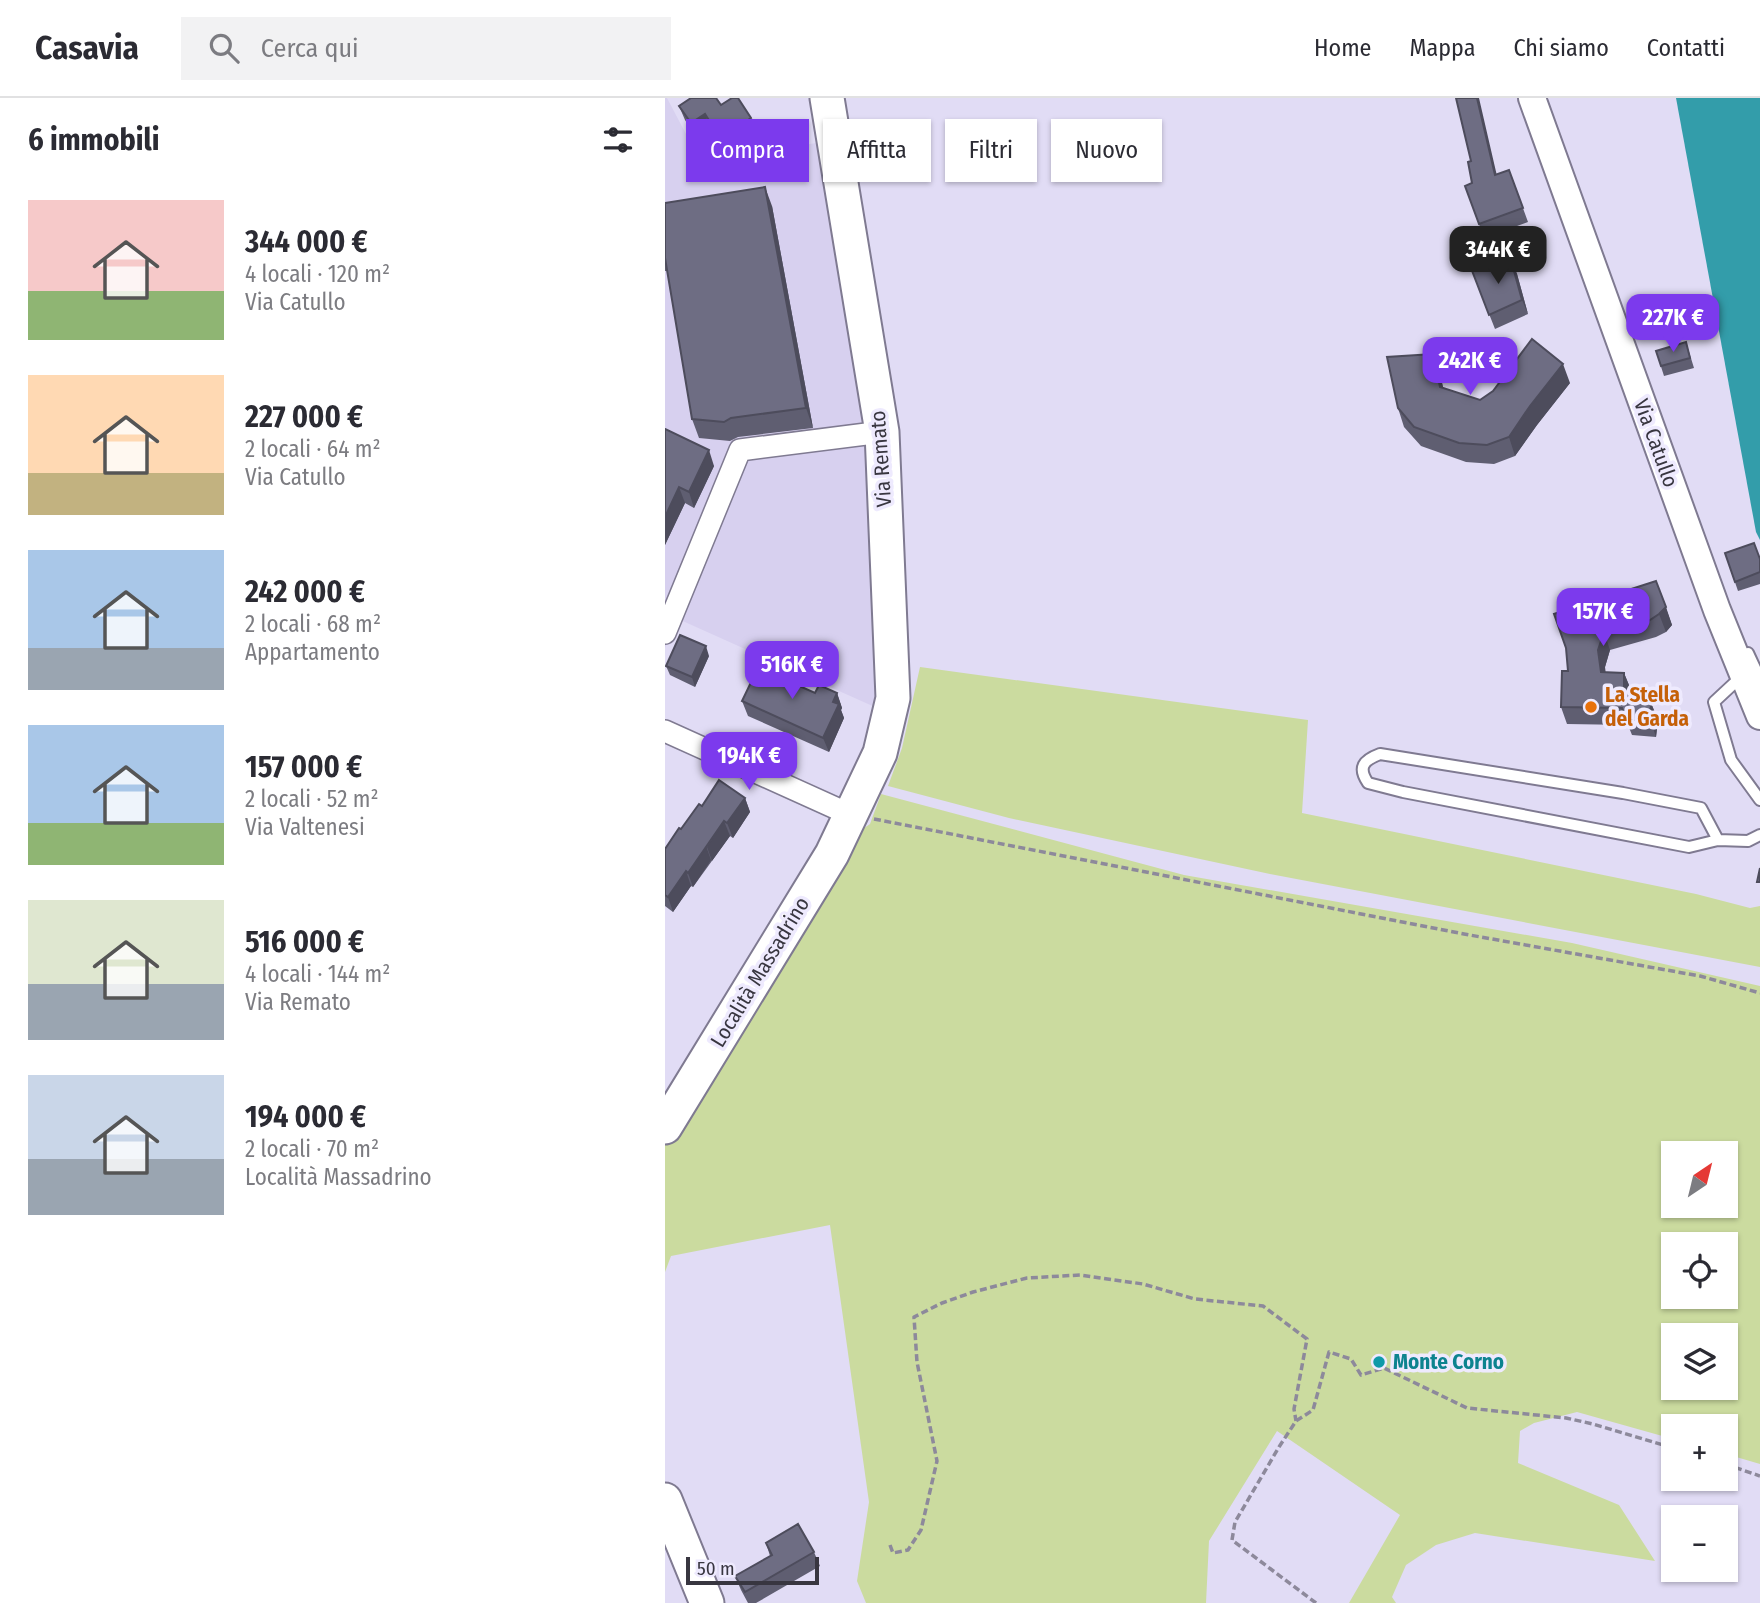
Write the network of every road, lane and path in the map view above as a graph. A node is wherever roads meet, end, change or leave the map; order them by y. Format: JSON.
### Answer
{"nodes":[{"id":1,"x":827,"y":98,"type":"edge"},
{"id":2,"x":1532,"y":98,"type":"edge"},
{"id":3,"x":883,"y":432,"type":"junction"},
{"id":4,"x":665,"y":633,"type":"edge"},
{"id":5,"x":1752,"y":677,"type":"edge"},
{"id":6,"x":1760,"y":716,"type":"edge"},
{"id":7,"x":665,"y":731,"type":"edge"},
{"id":8,"x":1760,"y":800,"type":"edge"},
{"id":9,"x":851,"y":815,"type":"junction"},
{"id":10,"x":1760,"y":835,"type":"edge"},
{"id":11,"x":1718,"y":840,"type":"junction"},
{"id":12,"x":1760,"y":993,"type":"edge"},
{"id":13,"x":665,"y":1127,"type":"edge"},
{"id":14,"x":1296,"y":1421,"type":"junction"},
{"id":15,"x":1661,"y":1444,"type":"edge"},
{"id":16,"x":1738,"y":1468,"type":"edge"},
{"id":17,"x":1760,"y":1476,"type":"edge"},
{"id":18,"x":667,"y":1512,"type":"edge"},
{"id":19,"x":890,"y":1545,"type":"dead end"},
{"id":20,"x":707,"y":1603,"type":"edge"},
{"id":21,"x":1316,"y":1603,"type":"edge"}],
"edges":[{"from":1,"to":3,"type":"main road","name":"Via Remato"},
{"from":2,"to":5,"type":"street","name":"Via Catullo"},
{"from":3,"to":4,"type":"street"},
{"from":3,"to":9,"type":"main road","name":"Via Remato"},
{"from":5,"to":6,"type":"street","name":"Via Catullo"},
{"from":5,"to":8,"type":"lane"},
{"from":7,"to":9,"type":"street"},
{"from":9,"to":12,"type":"path"},
{"from":9,"to":13,"type":"main road","name":"Località Massadrino"},
{"from":10,"to":11,"type":"lane"},
{"from":11,"to":11,"type":"lane"},
{"from":14,"to":15,"type":"path"},
{"from":14,"to":19,"type":"path"},
{"from":14,"to":21,"type":"path"},
{"from":16,"to":17,"type":"path"},
{"from":18,"to":20,"type":"main road"}]}
